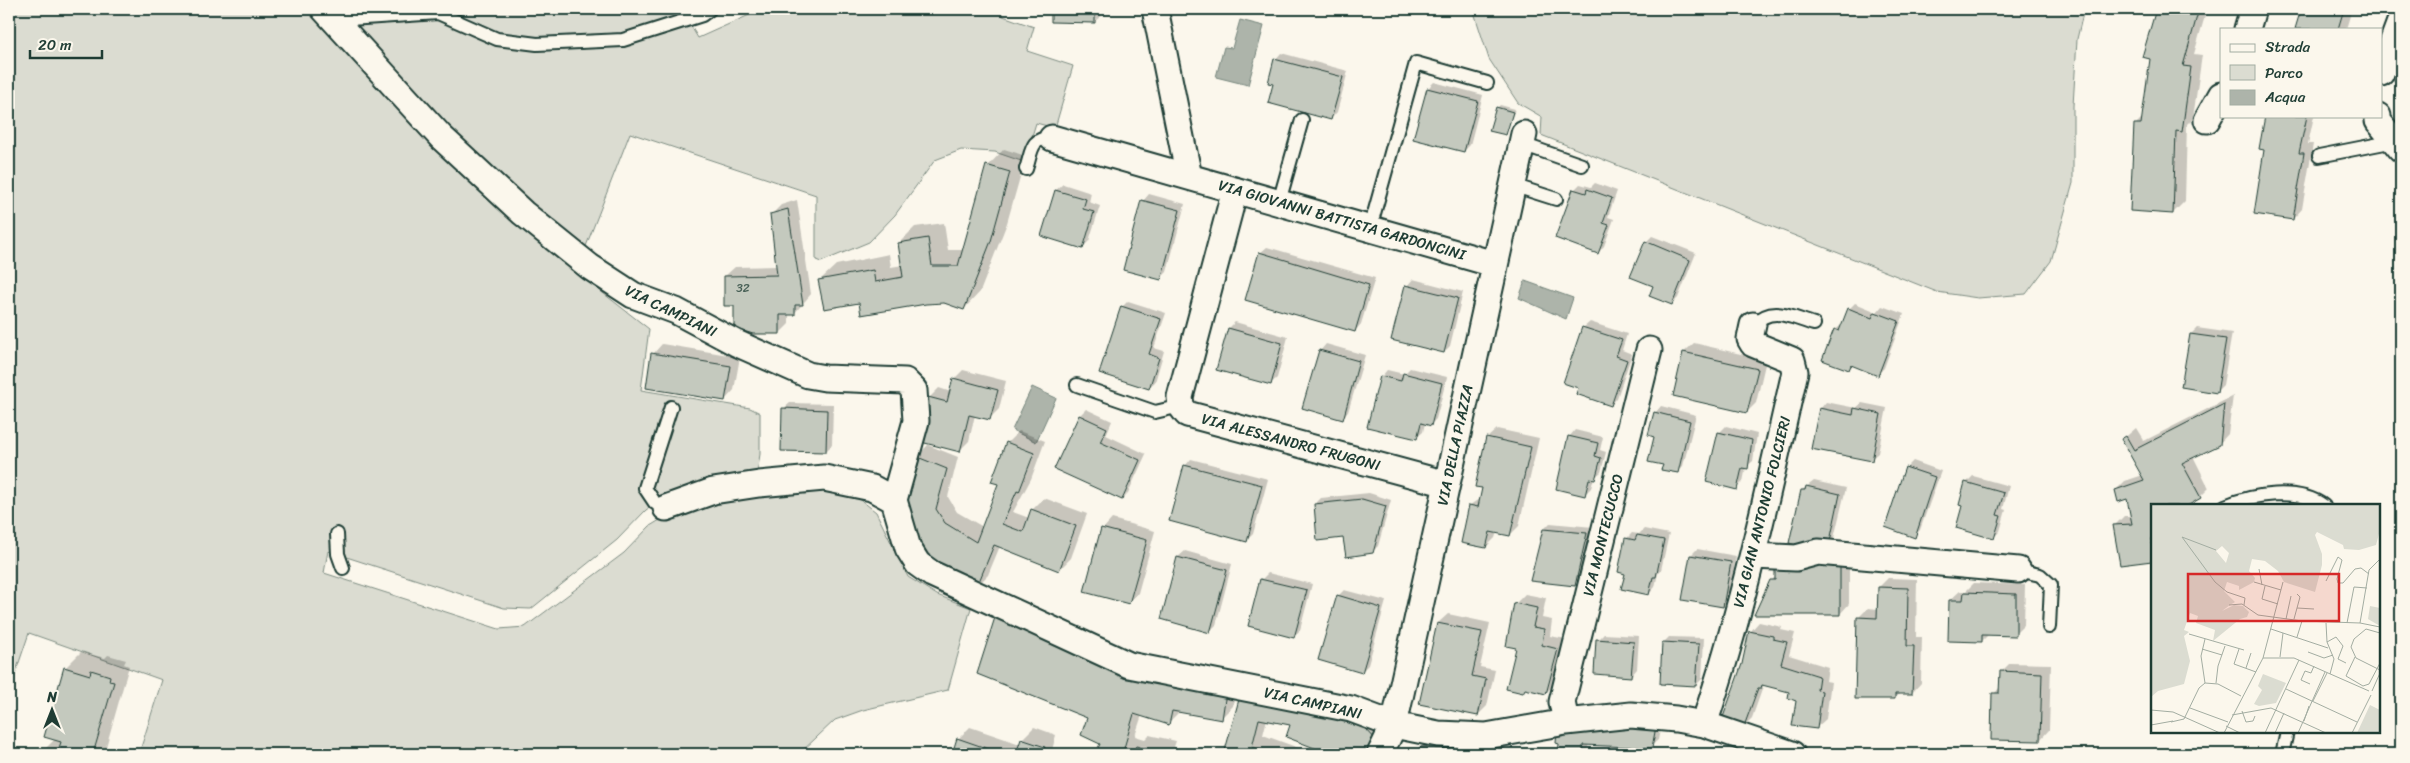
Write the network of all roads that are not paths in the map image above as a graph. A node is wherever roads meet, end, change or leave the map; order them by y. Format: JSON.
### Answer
{"nodes":[{"id":1,"x":710,"y":9,"type":"edge"},
{"id":2,"x":1155,"y":9,"type":"edge"},
{"id":3,"x":2253,"y":9,"type":"edge"},
{"id":4,"x":330,"y":15,"type":"edge"},
{"id":5,"x":2401,"y":19,"type":"edge"},
{"id":6,"x":2247,"y":28,"type":"edge"},
{"id":7,"x":2382,"y":70,"type":"edge"},
{"id":8,"x":1487,"y":83,"type":"dead end"},
{"id":9,"x":2220,"y":97,"type":"edge"},
{"id":10,"x":2378,"y":118,"type":"edge"},
{"id":11,"x":1302,"y":120,"type":"dead end"},
{"id":12,"x":2207,"y":120,"type":"dead end"},
{"id":13,"x":1052,"y":138,"type":"joint"},
{"id":14,"x":1523,"y":139,"type":"joint"},
{"id":15,"x":2398,"y":145,"type":"edge"},
{"id":16,"x":2319,"y":156,"type":"dead end"},
{"id":17,"x":1582,"y":166,"type":"dead end"},
{"id":18,"x":1026,"y":169,"type":"dead end"},
{"id":19,"x":1189,"y":177,"type":"junction"},
{"id":20,"x":1512,"y":185,"type":"junction"},
{"id":21,"x":1235,"y":190,"type":"junction"},
{"id":22,"x":1556,"y":199,"type":"dead end"},
{"id":23,"x":1279,"y":202,"type":"junction"},
{"id":24,"x":1370,"y":228,"type":"junction"},
{"id":25,"x":1494,"y":264,"type":"junction"},
{"id":26,"x":1814,"y":324,"type":"dead end"},
{"id":27,"x":1753,"y":325,"type":"joint"},
{"id":28,"x":1648,"y":350,"type":"dead end"},
{"id":29,"x":1077,"y":385,"type":"dead end"},
{"id":30,"x":1180,"y":406,"type":"junction"},
{"id":31,"x":670,"y":407,"type":"dead end"},
{"id":32,"x":1447,"y":484,"type":"junction"},
{"id":33,"x":894,"y":500,"type":"junction"},
{"id":34,"x":2229,"y":504,"type":"edge"},
{"id":35,"x":2319,"y":504,"type":"edge"},
{"id":36,"x":666,"y":508,"type":"joint"},
{"id":37,"x":337,"y":534,"type":"dead end"},
{"id":38,"x":1753,"y":556,"type":"junction"},
{"id":39,"x":343,"y":568,"type":"dead end"},
{"id":40,"x":2018,"y":570,"type":"joint"},
{"id":41,"x":2049,"y":627,"type":"dead end"},
{"id":42,"x":1566,"y":722,"type":"junction"},
{"id":43,"x":1704,"y":724,"type":"junction"},
{"id":44,"x":1394,"y":725,"type":"junction"},
{"id":45,"x":2287,"y":733,"type":"edge"},
{"id":46,"x":1380,"y":754,"type":"edge"},
{"id":47,"x":1792,"y":754,"type":"edge"},
{"id":48,"x":2282,"y":754,"type":"edge"}],
"edges":[{"from":1,"to":4,"type":"lane"},
{"from":2,"to":19,"type":"street"},
{"from":3,"to":6,"type":"street"},
{"from":4,"to":33,"type":"street","name":"VIA CAMPIANI"},
{"from":5,"to":7,"type":"street"},
{"from":8,"to":24,"type":"lane"},
{"from":9,"to":12,"type":"street"},
{"from":10,"to":15,"type":"street"},
{"from":11,"to":23,"type":"lane"},
{"from":13,"to":18,"type":"lane"},
{"from":13,"to":19,"type":"street","name":"VIA GIOVANNI BATTISTA GARDONCINI"},
{"from":14,"to":17,"type":"lane"},
{"from":14,"to":20,"type":"street","name":"VIA DELLA PIAZZA"},
{"from":15,"to":16,"type":"lane"},
{"from":19,"to":21,"type":"street","name":"VIA GIOVANNI BATTISTA GARDONCINI"},
{"from":20,"to":22,"type":"lane"},
{"from":20,"to":25,"type":"street","name":"VIA DELLA PIAZZA"},
{"from":21,"to":23,"type":"street","name":"VIA GIOVANNI BATTISTA GARDONCINI"},
{"from":21,"to":30,"type":"street"},
{"from":23,"to":24,"type":"street","name":"VIA GIOVANNI BATTISTA GARDONCINI"},
{"from":24,"to":25,"type":"street","name":"VIA GIOVANNI BATTISTA GARDONCINI"},
{"from":25,"to":32,"type":"street","name":"VIA DELLA PIAZZA"},
{"from":26,"to":27,"type":"lane"},
{"from":27,"to":38,"type":"street","name":"VIA GIAN ANTONIO FOLCIERI"},
{"from":28,"to":42,"type":"street","name":"VIA MONTECUCCO"},
{"from":29,"to":30,"type":"lane"},
{"from":30,"to":32,"type":"street","name":"VIA ALESSANDRO FRUGONI"},
{"from":31,"to":36,"type":"lane"},
{"from":32,"to":44,"type":"street","name":"VIA DELLA PIAZZA"},
{"from":33,"to":36,"type":"street"},
{"from":33,"to":44,"type":"street","name":"VIA CAMPIANI"},
{"from":34,"to":35,"type":"lane"},
{"from":37,"to":39,"type":"lane"},
{"from":38,"to":40,"type":"street"},
{"from":38,"to":43,"type":"street","name":"VIA GIAN ANTONIO FOLCIERI"},
{"from":40,"to":41,"type":"lane"},
{"from":42,"to":43,"type":"street","name":"VIA CAMPIANI"},
{"from":42,"to":44,"type":"street","name":"VIA CAMPIANI"},
{"from":43,"to":47,"type":"street","name":"VIA CAMPIANI"},
{"from":44,"to":46,"type":"street","name":"VIA DELLA PIAZZA"},
{"from":45,"to":48,"type":"lane"}]}
